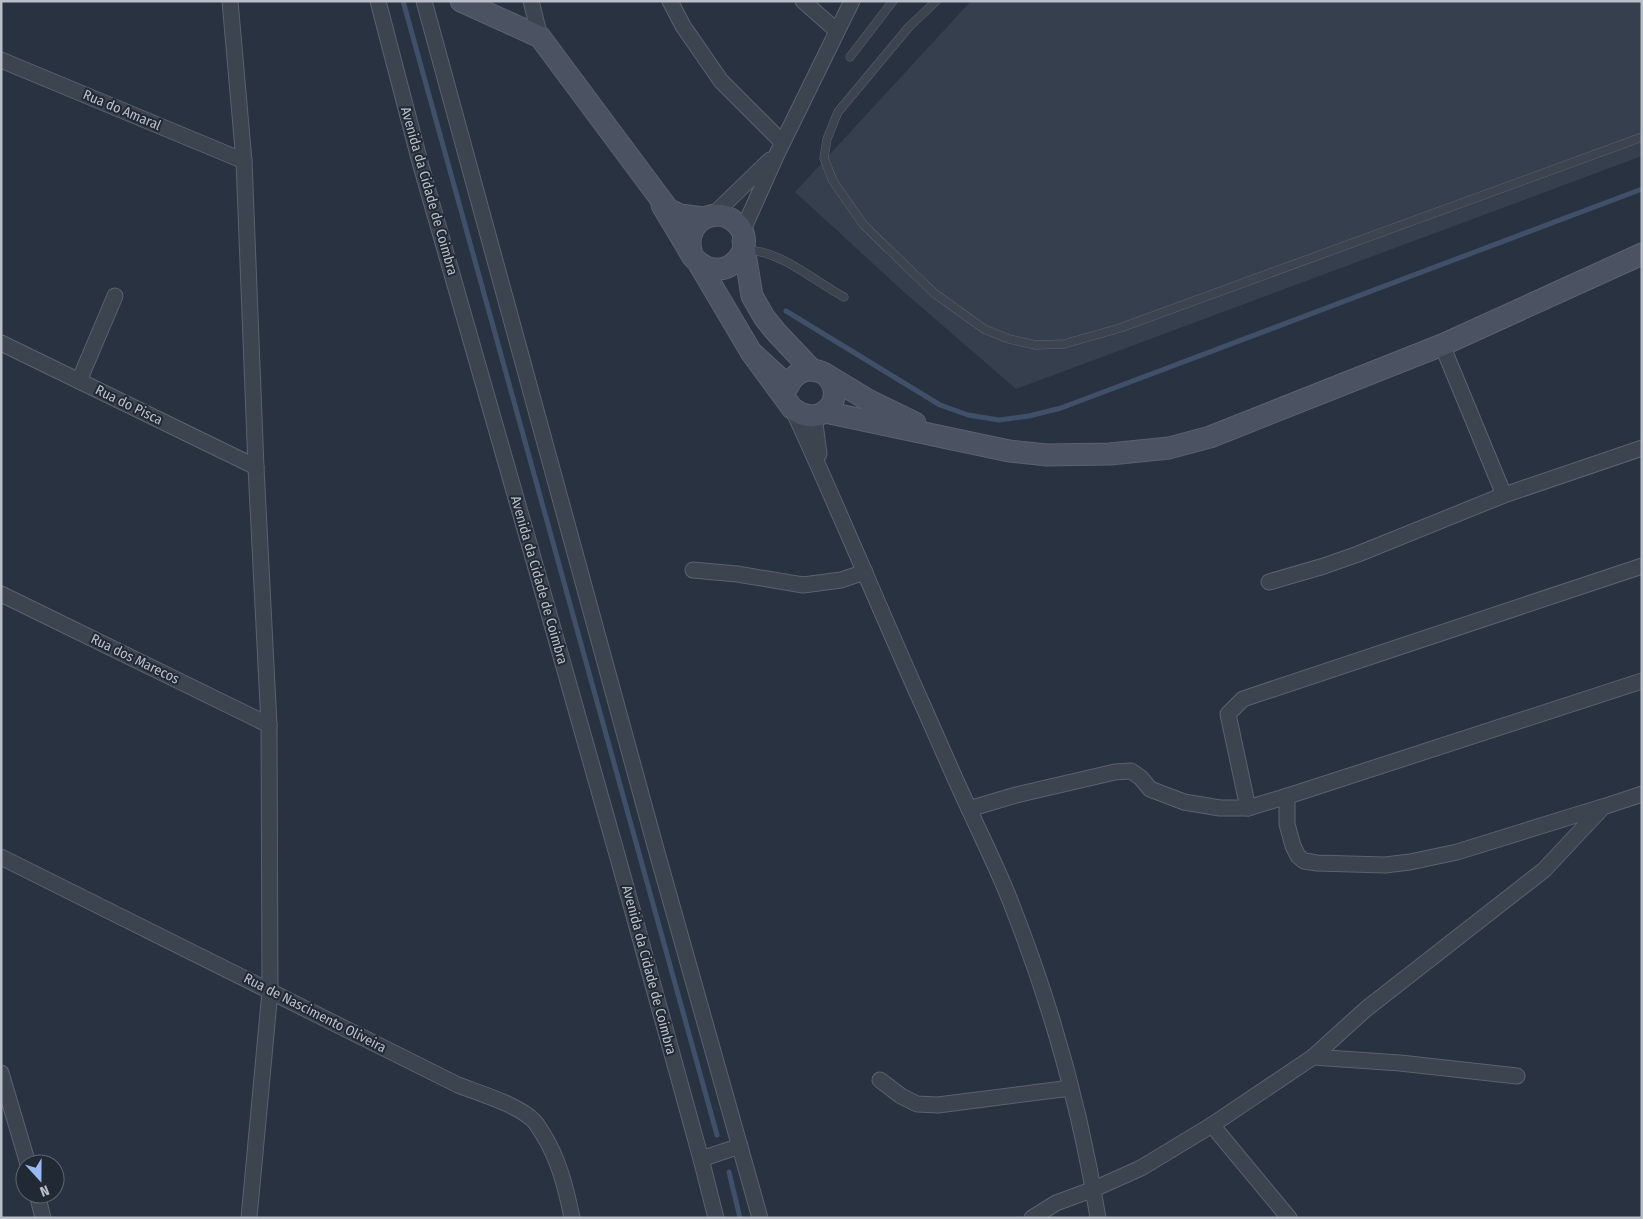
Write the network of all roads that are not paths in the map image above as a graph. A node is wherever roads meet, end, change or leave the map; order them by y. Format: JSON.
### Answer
{"nodes":[{"id":1,"x":230,"y":1,"type":"edge"},
{"id":2,"x":378,"y":1,"type":"edge"},
{"id":3,"x":424,"y":1,"type":"edge"},
{"id":4,"x":462,"y":1,"type":"edge"},
{"id":5,"x":531,"y":1,"type":"edge"},
{"id":6,"x":670,"y":1,"type":"edge"},
{"id":7,"x":803,"y":1,"type":"edge"},
{"id":8,"x":852,"y":1,"type":"edge"},
{"id":9,"x":893,"y":1,"type":"edge"},
{"id":10,"x":936,"y":1,"type":"edge"},
{"id":11,"x":837,"y":31,"type":"junction"},
{"id":12,"x":540,"y":37,"type":"junction"},
{"id":13,"x":850,"y":57,"type":"dead end"},
{"id":14,"x":1,"y":60,"type":"edge"},
{"id":15,"x":1642,"y":137,"type":"edge"},
{"id":16,"x":780,"y":148,"type":"junction"},
{"id":17,"x":244,"y":161,"type":"junction"},
{"id":18,"x":642,"y":173,"type":"junction"},
{"id":19,"x":708,"y":217,"type":"junction"},
{"id":20,"x":743,"y":241,"type":"junction"},
{"id":21,"x":1642,"y":254,"type":"edge"},
{"id":22,"x":696,"y":260,"type":"junction"},
{"id":23,"x":114,"y":296,"type":"dead end"},
{"id":24,"x":844,"y":297,"type":"dead end"},
{"id":25,"x":1,"y":343,"type":"edge"},
{"id":26,"x":1442,"y":345,"type":"junction"},
{"id":27,"x":751,"y":352,"type":"junction"},
{"id":28,"x":818,"y":372,"type":"junction"},
{"id":29,"x":79,"y":381,"type":"junction"},
{"id":30,"x":792,"y":408,"type":"junction"},
{"id":31,"x":820,"y":414,"type":"junction"},
{"id":32,"x":1642,"y":448,"type":"edge"},
{"id":33,"x":1009,"y":451,"type":"junction"},
{"id":34,"x":256,"y":467,"type":"junction"},
{"id":35,"x":820,"y":468,"type":"junction"},
{"id":36,"x":1504,"y":495,"type":"junction"},
{"id":37,"x":1642,"y":566,"type":"edge"},
{"id":38,"x":694,"y":570,"type":"dead end"},
{"id":39,"x":865,"y":572,"type":"junction"},
{"id":40,"x":1269,"y":582,"type":"dead end"},
{"id":41,"x":1,"y":594,"type":"edge"},
{"id":42,"x":1642,"y":681,"type":"edge"},
{"id":43,"x":269,"y":725,"type":"junction"},
{"id":44,"x":1642,"y":794,"type":"edge"},
{"id":45,"x":1286,"y":797,"type":"junction"},
{"id":46,"x":1603,"y":806,"type":"junction"},
{"id":47,"x":1248,"y":808,"type":"junction"},
{"id":48,"x":969,"y":809,"type":"junction"},
{"id":49,"x":1,"y":857,"type":"edge"},
{"id":50,"x":270,"y":991,"type":"junction"},
{"id":51,"x":1313,"y":1057,"type":"junction"},
{"id":52,"x":1,"y":1072,"type":"edge"},
{"id":53,"x":1517,"y":1076,"type":"dead end"},
{"id":54,"x":880,"y":1080,"type":"dead end"},
{"id":55,"x":1071,"y":1088,"type":"junction"},
{"id":56,"x":1212,"y":1125,"type":"junction"},
{"id":57,"x":740,"y":1146,"type":"junction"},
{"id":58,"x":25,"y":1154,"type":"edge"},
{"id":59,"x":701,"y":1159,"type":"junction"},
{"id":60,"x":1094,"y":1189,"type":"junction"},
{"id":61,"x":40,"y":1204,"type":"edge"},
{"id":62,"x":43,"y":1218,"type":"edge"},
{"id":63,"x":249,"y":1218,"type":"edge"},
{"id":64,"x":572,"y":1218,"type":"edge"},
{"id":65,"x":716,"y":1218,"type":"edge"},
{"id":66,"x":760,"y":1218,"type":"edge"},
{"id":67,"x":1032,"y":1218,"type":"edge"},
{"id":68,"x":1098,"y":1218,"type":"edge"},
{"id":69,"x":1289,"y":1218,"type":"edge"}],
"edges":[{"from":1,"to":17,"type":"street"},
{"from":2,"to":59,"type":"street","name":"Avenida da Cidade de Coimbra"},
{"from":3,"to":57,"type":"street"},
{"from":4,"to":12,"type":"street"},
{"from":5,"to":12,"type":"street"},
{"from":6,"to":16,"type":"street"},
{"from":7,"to":11,"type":"street"},
{"from":8,"to":11,"type":"street"},
{"from":9,"to":13,"type":"lane"},
{"from":10,"to":15,"type":"lane"},
{"from":11,"to":16,"type":"street"},
{"from":12,"to":18,"type":"street"},
{"from":14,"to":17,"type":"street","name":"Rua do Amaral"},
{"from":16,"to":19,"type":"street"},
{"from":16,"to":20,"type":"street"},
{"from":17,"to":34,"type":"street"},
{"from":18,"to":19,"type":"street"},
{"from":18,"to":22,"type":"street"},
{"from":19,"to":20,"type":"street"},
{"from":19,"to":22,"type":"street"},
{"from":20,"to":22,"type":"street"},
{"from":20,"to":24,"type":"lane"},
{"from":20,"to":28,"type":"street"},
{"from":21,"to":26,"type":"street"},
{"from":22,"to":27,"type":"street"},
{"from":23,"to":29,"type":"street"},
{"from":25,"to":29,"type":"street","name":"Rua do Pisca"},
{"from":26,"to":33,"type":"street"},
{"from":26,"to":36,"type":"street"},
{"from":27,"to":28,"type":"street"},
{"from":27,"to":30,"type":"street"},
{"from":28,"to":31,"type":"street"},
{"from":28,"to":33,"type":"street"},
{"from":29,"to":34,"type":"street","name":"Rua do Pisca"},
{"from":30,"to":31,"type":"street"},
{"from":30,"to":35,"type":"street"},
{"from":31,"to":33,"type":"street"},
{"from":31,"to":35,"type":"street"},
{"from":32,"to":36,"type":"street"},
{"from":34,"to":43,"type":"street"},
{"from":35,"to":39,"type":"street"},
{"from":36,"to":40,"type":"street"},
{"from":37,"to":47,"type":"street"},
{"from":38,"to":39,"type":"street"},
{"from":39,"to":48,"type":"street"},
{"from":41,"to":43,"type":"street","name":"Rua dos Marecos"},
{"from":42,"to":45,"type":"street"},
{"from":43,"to":50,"type":"street"},
{"from":44,"to":46,"type":"street"},
{"from":45,"to":46,"type":"street"},
{"from":45,"to":47,"type":"street"},
{"from":46,"to":51,"type":"street"},
{"from":47,"to":48,"type":"street"},
{"from":48,"to":55,"type":"street"},
{"from":49,"to":50,"type":"street","name":"Rua de Nascimento Oliveira"},
{"from":50,"to":63,"type":"street"},
{"from":50,"to":64,"type":"street","name":"Rua de Nascimento Oliveira"},
{"from":51,"to":53,"type":"street"},
{"from":51,"to":56,"type":"street"},
{"from":52,"to":58,"type":"street"},
{"from":54,"to":55,"type":"street"},
{"from":55,"to":60,"type":"street"},
{"from":56,"to":60,"type":"street"},
{"from":56,"to":69,"type":"street"},
{"from":57,"to":59,"type":"street"},
{"from":57,"to":66,"type":"street"},
{"from":59,"to":65,"type":"street","name":"Avenida da Cidade de Coimbra"},
{"from":60,"to":67,"type":"street"},
{"from":60,"to":68,"type":"street"},
{"from":61,"to":62,"type":"street"}]}
